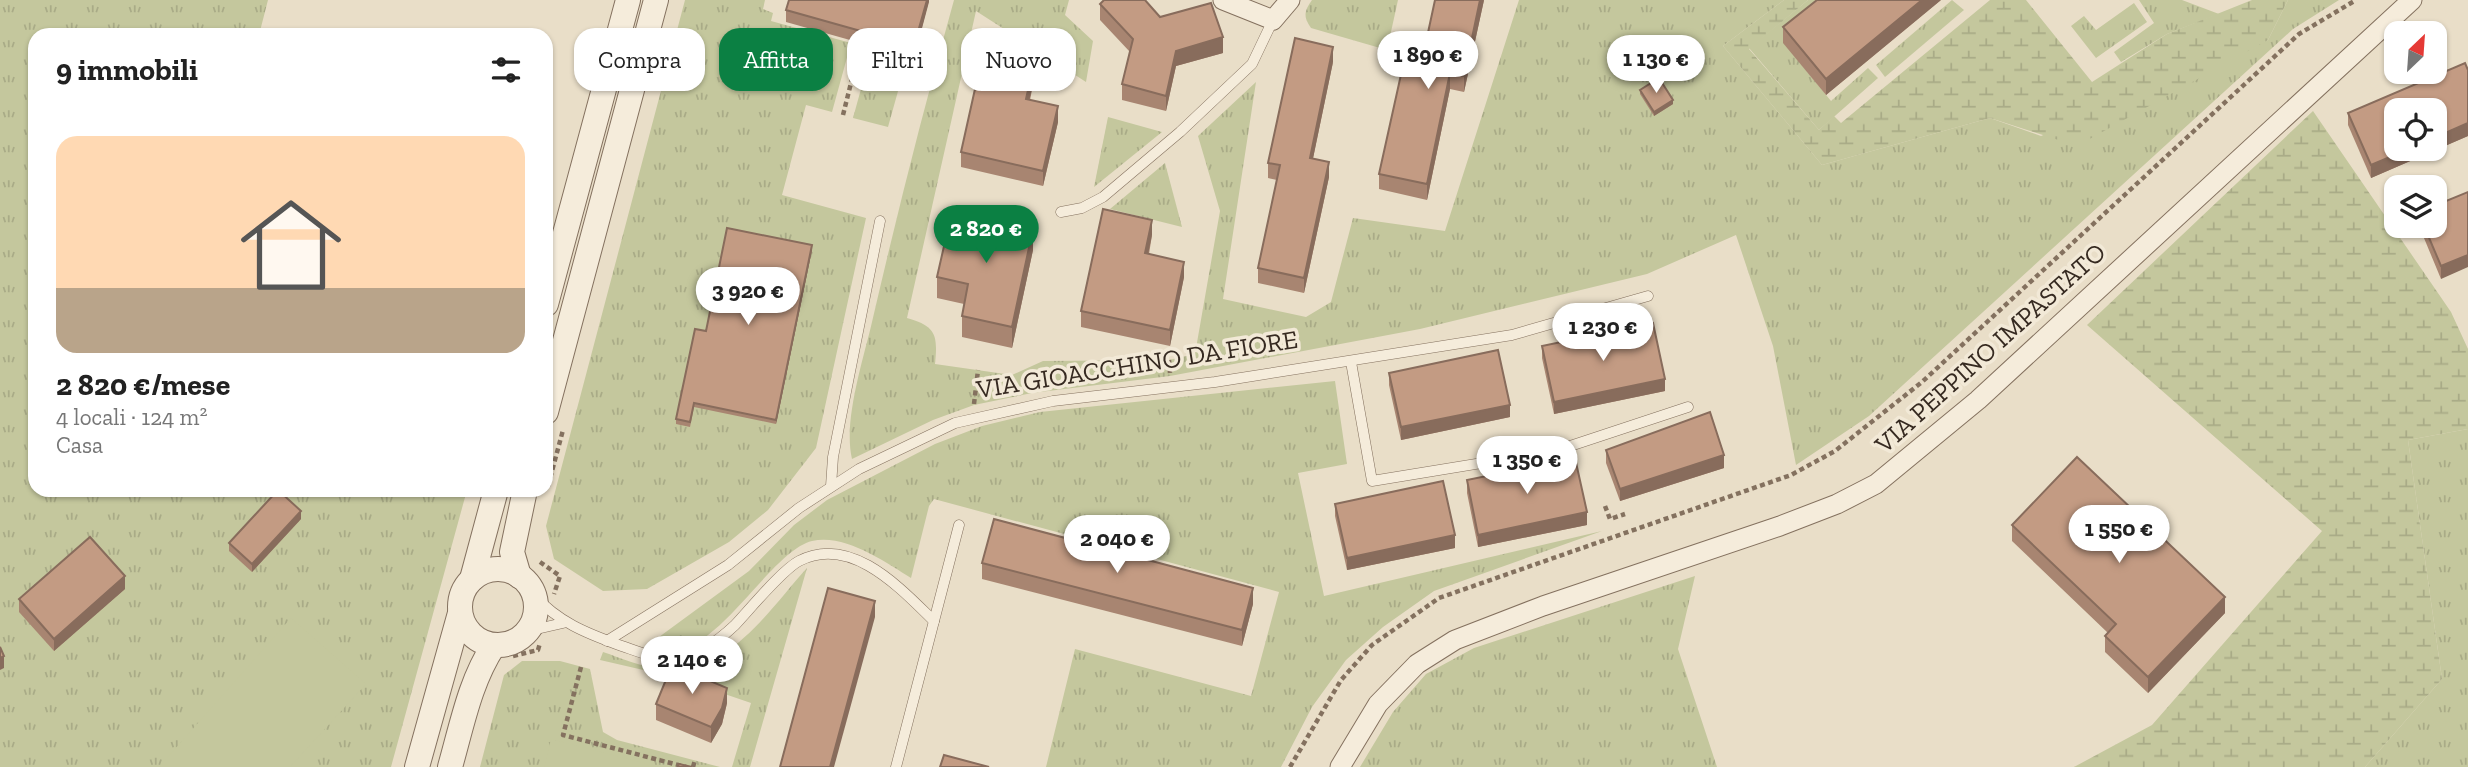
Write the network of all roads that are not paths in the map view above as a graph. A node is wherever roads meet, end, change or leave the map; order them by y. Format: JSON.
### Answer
{"nodes":[{"id":1,"x":628,"y":0,"type":"edge"},
{"id":2,"x":656,"y":0,"type":"edge"},
{"id":3,"x":1223,"y":0,"type":"edge"},
{"id":4,"x":1290,"y":0,"type":"edge"},
{"id":5,"x":2413,"y":0,"type":"edge"},
{"id":6,"x":1273,"y":20,"type":"junction"},
{"id":7,"x":1061,"y":212,"type":"dead end"},
{"id":8,"x":880,"y":221,"type":"dead end"},
{"id":9,"x":553,"y":278,"type":"edge"},
{"id":10,"x":1648,"y":296,"type":"dead end"},
{"id":11,"x":1351,"y":362,"type":"junction"},
{"id":12,"x":553,"y":386,"type":"edge"},
{"id":13,"x":1688,"y":407,"type":"dead end"},
{"id":14,"x":831,"y":486,"type":"junction"},
{"id":15,"x":494,"y":497,"type":"edge"},
{"id":16,"x":524,"y":497,"type":"edge"},
{"id":17,"x":959,"y":525,"type":"dead end"},
{"id":18,"x":472,"y":579,"type":"junction"},
{"id":19,"x":526,"y":585,"type":"junction"},
{"id":20,"x":460,"y":613,"type":"junction"},
{"id":21,"x":934,"y":621,"type":"junction"},
{"id":22,"x":564,"y":622,"type":"junction"},
{"id":23,"x":536,"y":628,"type":"junction"},
{"id":24,"x":607,"y":641,"type":"junction"},
{"id":25,"x":501,"y":652,"type":"junction"},
{"id":26,"x":417,"y":767,"type":"edge"},
{"id":27,"x":450,"y":767,"type":"edge"},
{"id":28,"x":896,"y":767,"type":"edge"},
{"id":29,"x":1340,"y":767,"type":"edge"}],
"edges":[{"from":1,"to":9,"type":"street"},
{"from":2,"to":12,"type":"street"},
{"from":3,"to":6,"type":"street"},
{"from":4,"to":6,"type":"street"},
{"from":5,"to":29,"type":"street","name":"VIA PEPPINO IMPASTATO"},
{"from":6,"to":7,"type":"lane"},
{"from":8,"to":14,"type":"lane"},
{"from":10,"to":11,"type":"lane","name":"VIA GIOACCHINO DA FIORE"},
{"from":11,"to":13,"type":"lane"},
{"from":11,"to":14,"type":"lane","name":"VIA GIOACCHINO DA FIORE"},
{"from":14,"to":24,"type":"lane","name":"VIA GIOACCHINO DA FIORE"},
{"from":15,"to":18,"type":"street"},
{"from":16,"to":19,"type":"street"},
{"from":17,"to":21,"type":"lane"},
{"from":18,"to":19,"type":"street"},
{"from":18,"to":20,"type":"street"},
{"from":19,"to":22,"type":"lane"},
{"from":19,"to":23,"type":"street"},
{"from":20,"to":25,"type":"street"},
{"from":20,"to":26,"type":"street"},
{"from":21,"to":24,"type":"lane"},
{"from":21,"to":28,"type":"lane"},
{"from":22,"to":23,"type":"lane"},
{"from":22,"to":24,"type":"lane"},
{"from":23,"to":25,"type":"street"},
{"from":25,"to":27,"type":"street"}]}
